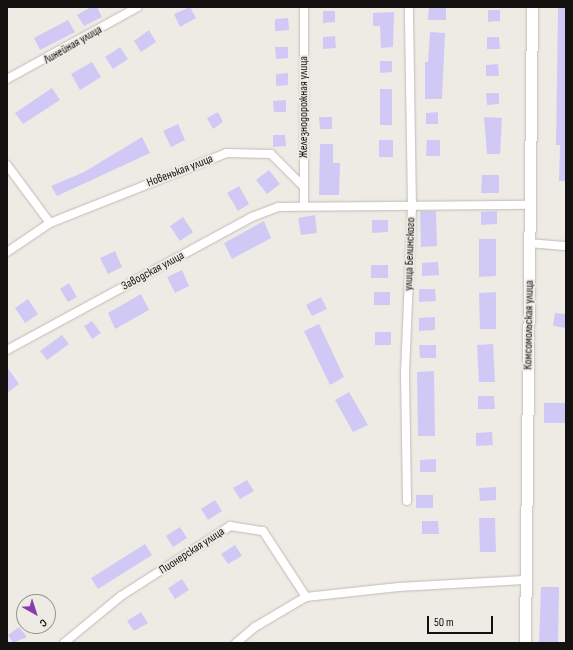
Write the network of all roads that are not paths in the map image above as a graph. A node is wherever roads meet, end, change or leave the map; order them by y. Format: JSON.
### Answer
{"nodes":[{"id":1,"x":138,"y":7,"type":"edge"},
{"id":2,"x":304,"y":7,"type":"edge"},
{"id":3,"x":410,"y":7,"type":"edge"},
{"id":4,"x":532,"y":7,"type":"edge"},
{"id":5,"x":7,"y":79,"type":"edge"},
{"id":6,"x":7,"y":165,"type":"edge"},
{"id":7,"x":304,"y":187,"type":"junction"},
{"id":8,"x":530,"y":205,"type":"junction"},
{"id":9,"x":304,"y":206,"type":"junction"},
{"id":10,"x":412,"y":208,"type":"junction"},
{"id":11,"x":50,"y":223,"type":"junction"},
{"id":12,"x":530,"y":244,"type":"junction"},
{"id":13,"x":566,"y":246,"type":"edge"},
{"id":14,"x":7,"y":252,"type":"edge"},
{"id":15,"x":7,"y":350,"type":"edge"},
{"id":16,"x":407,"y":501,"type":"dead end"},
{"id":17,"x":525,"y":580,"type":"junction"},
{"id":18,"x":306,"y":597,"type":"junction"},
{"id":19,"x":64,"y":643,"type":"edge"},
{"id":20,"x":236,"y":643,"type":"edge"},
{"id":21,"x":524,"y":643,"type":"edge"}],
"edges":[{"from":1,"to":5,"type":"street","name":"Линейная улица"},
{"from":2,"to":7,"type":"street","name":"Железнодорожная улица"},
{"from":3,"to":10,"type":"street","name":"улица Белинского"},
{"from":4,"to":8,"type":"street","name":"Комсомольская улица"},
{"from":6,"to":11,"type":"street"},
{"from":7,"to":9,"type":"street","name":"Железнодорожная улица"},
{"from":7,"to":11,"type":"street","name":"Новенькая улица"},
{"from":8,"to":10,"type":"street","name":"Заводская улица"},
{"from":8,"to":12,"type":"street","name":"Комсомольская улица"},
{"from":9,"to":10,"type":"street","name":"Заводская улица"},
{"from":9,"to":15,"type":"street","name":"Заводская улица"},
{"from":10,"to":16,"type":"street","name":"улица Белинского"},
{"from":11,"to":14,"type":"street","name":"Новенькая улица"},
{"from":12,"to":13,"type":"street"},
{"from":12,"to":17,"type":"street","name":"Комсомольская улица"},
{"from":17,"to":18,"type":"street"},
{"from":17,"to":21,"type":"street","name":"Комсомольская улица"},
{"from":18,"to":19,"type":"street","name":"Пионерская улица"},
{"from":18,"to":20,"type":"street"}]}
